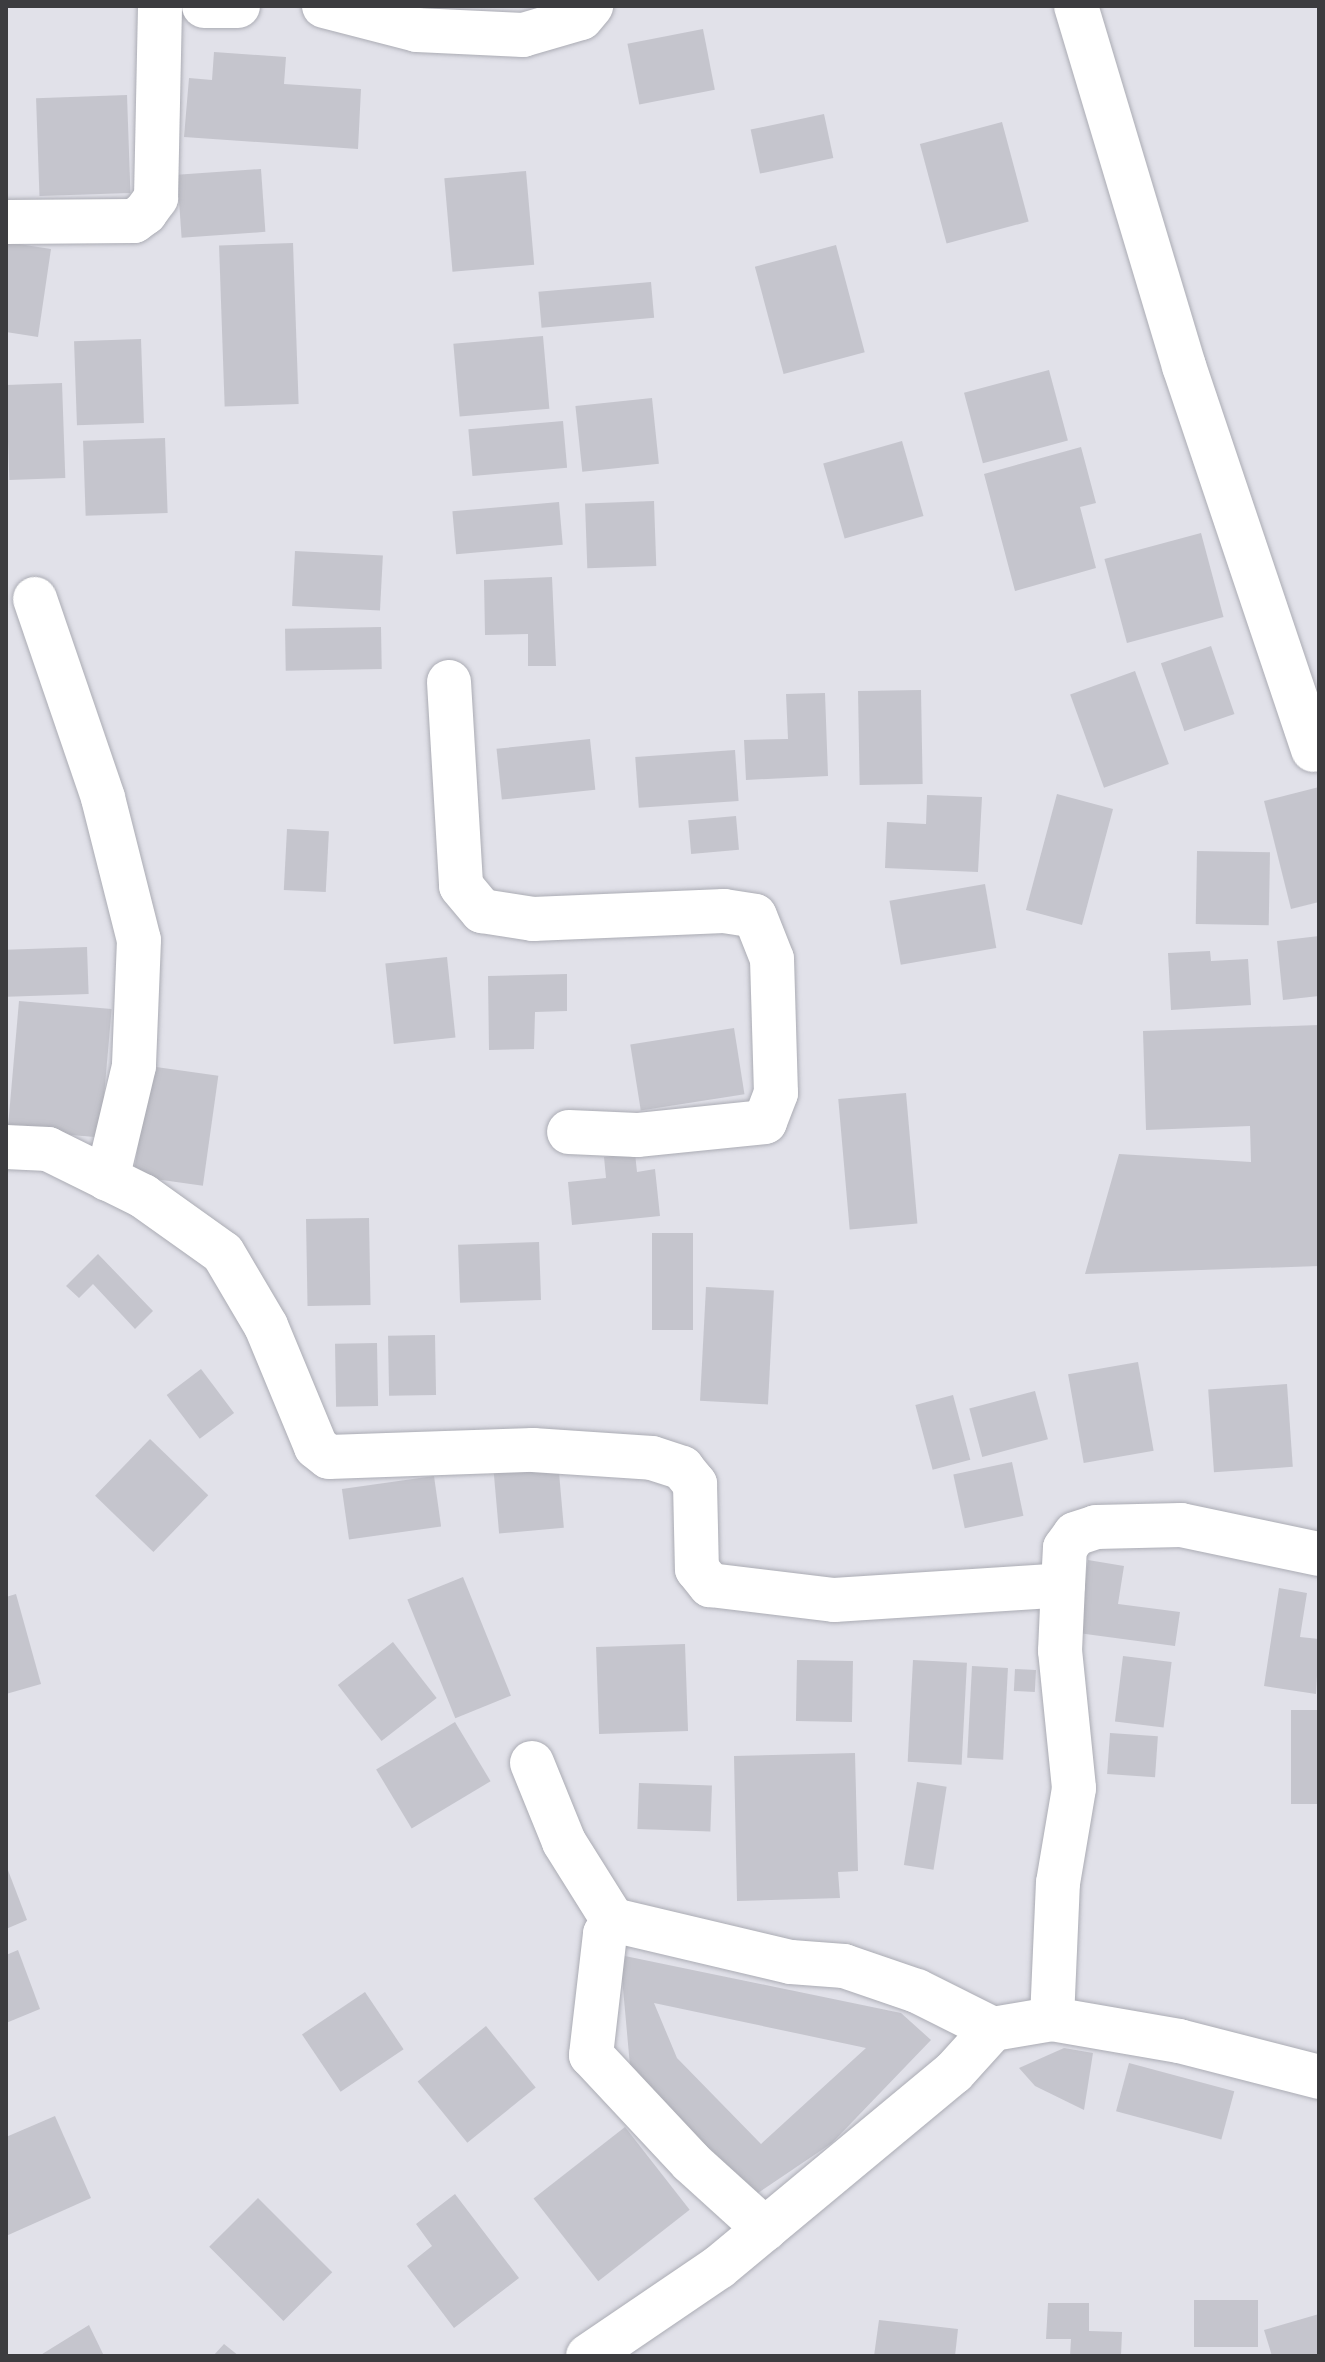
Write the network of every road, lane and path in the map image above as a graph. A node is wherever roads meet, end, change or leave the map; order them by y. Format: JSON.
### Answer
{"nodes":[{"id":1,"x":160,"y":6,"type":"edge"},
{"id":2,"x":204,"y":6,"type":"edge"},
{"id":3,"x":238,"y":6,"type":"edge"},
{"id":4,"x":324,"y":6,"type":"edge"},
{"id":5,"x":591,"y":6,"type":"edge"},
{"id":6,"x":1076,"y":6,"type":"edge"},
{"id":7,"x":6,"y":222,"type":"edge"},
{"id":8,"x":35,"y":599,"type":"dead end"},
{"id":9,"x":449,"y":682,"type":"dead end"},
{"id":10,"x":1313,"y":750,"type":"dead end"},
{"id":11,"x":569,"y":1132,"type":"dead end"},
{"id":12,"x":6,"y":1147,"type":"edge"},
{"id":13,"x":107,"y":1179,"type":"junction"},
{"id":14,"x":1319,"y":1554,"type":"edge"},
{"id":15,"x":1063,"y":1585,"type":"junction"},
{"id":16,"x":532,"y":1763,"type":"dead end"},
{"id":17,"x":613,"y":1920,"type":"junction"},
{"id":18,"x":1052,"y":2019,"type":"junction"},
{"id":19,"x":993,"y":2029,"type":"junction"},
{"id":20,"x":1319,"y":2077,"type":"edge"},
{"id":21,"x":765,"y":2229,"type":"junction"},
{"id":22,"x":588,"y":2356,"type":"edge"}],
"edges":[{"from":1,"to":7,"type":"street"},
{"from":2,"to":3,"type":"street"},
{"from":4,"to":5,"type":"street"},
{"from":6,"to":10,"type":"street"},
{"from":8,"to":13,"type":"street"},
{"from":9,"to":11,"type":"street"},
{"from":12,"to":13,"type":"street"},
{"from":13,"to":15,"type":"street"},
{"from":14,"to":15,"type":"street"},
{"from":15,"to":18,"type":"street"},
{"from":16,"to":17,"type":"street"},
{"from":17,"to":19,"type":"street"},
{"from":17,"to":21,"type":"street"},
{"from":18,"to":19,"type":"street"},
{"from":18,"to":20,"type":"street"},
{"from":19,"to":21,"type":"street"},
{"from":21,"to":22,"type":"street"}]}
